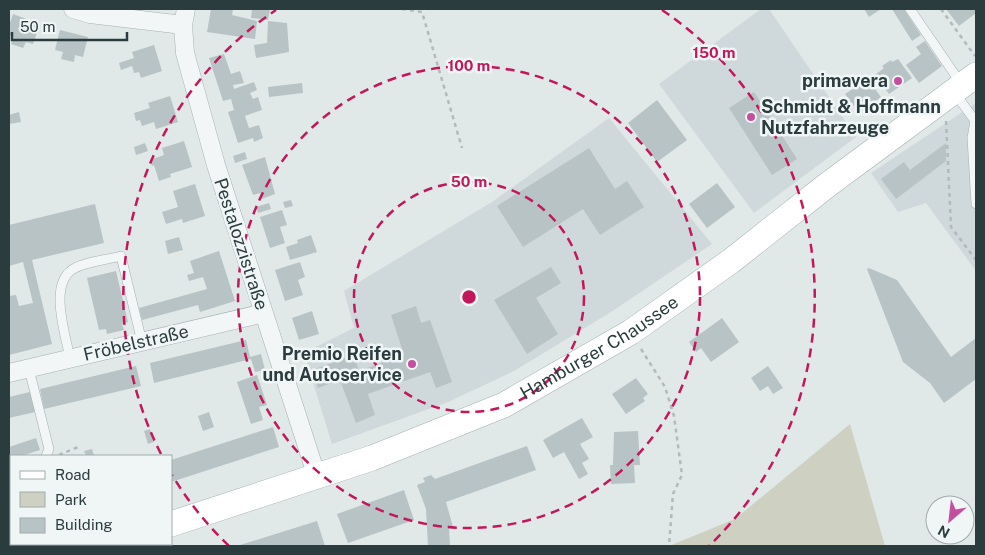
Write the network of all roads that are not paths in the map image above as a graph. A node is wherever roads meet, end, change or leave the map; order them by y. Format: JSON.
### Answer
{"nodes":[{"id":1,"x":73,"y":9,"type":"edge"},
{"id":2,"x":910,"y":9,"type":"edge"},
{"id":3,"x":184,"y":17,"type":"edge"},
{"id":4,"x":957,"y":89,"type":"edge"},
{"id":5,"x":976,"y":122,"type":"edge"},
{"id":6,"x":976,"y":204,"type":"edge"},
{"id":7,"x":264,"y":314,"type":"junction"},
{"id":8,"x":142,"y":342,"type":"junction"},
{"id":9,"x":70,"y":359,"type":"junction"},
{"id":10,"x":29,"y":369,"type":"junction"},
{"id":11,"x":9,"y":373,"type":"edge"},
{"id":12,"x":46,"y":455,"type":"edge"},
{"id":13,"x":317,"y":477,"type":"junction"},
{"id":14,"x":172,"y":524,"type":"edge"}],
"edges":[{"from":1,"to":3,"type":"street"},
{"from":2,"to":4,"type":"lane"},
{"from":3,"to":7,"type":"street","name":"Pestalozzistraße"},
{"from":4,"to":5,"type":"lane"},
{"from":4,"to":13,"type":"main road","name":"Hamburger Chaussee"},
{"from":5,"to":6,"type":"lane"},
{"from":7,"to":8,"type":"street","name":"Fröbelstraße"},
{"from":7,"to":13,"type":"street","name":"Pestalozzistraße"},
{"from":8,"to":9,"type":"street","name":"Fröbelstraße"},
{"from":8,"to":9,"type":"lane"},
{"from":9,"to":10,"type":"street","name":"Fröbelstraße"},
{"from":10,"to":11,"type":"street","name":"Fröbelstraße"},
{"from":10,"to":12,"type":"lane"},
{"from":13,"to":14,"type":"main road","name":"Hamburger Chaussee"}]}
